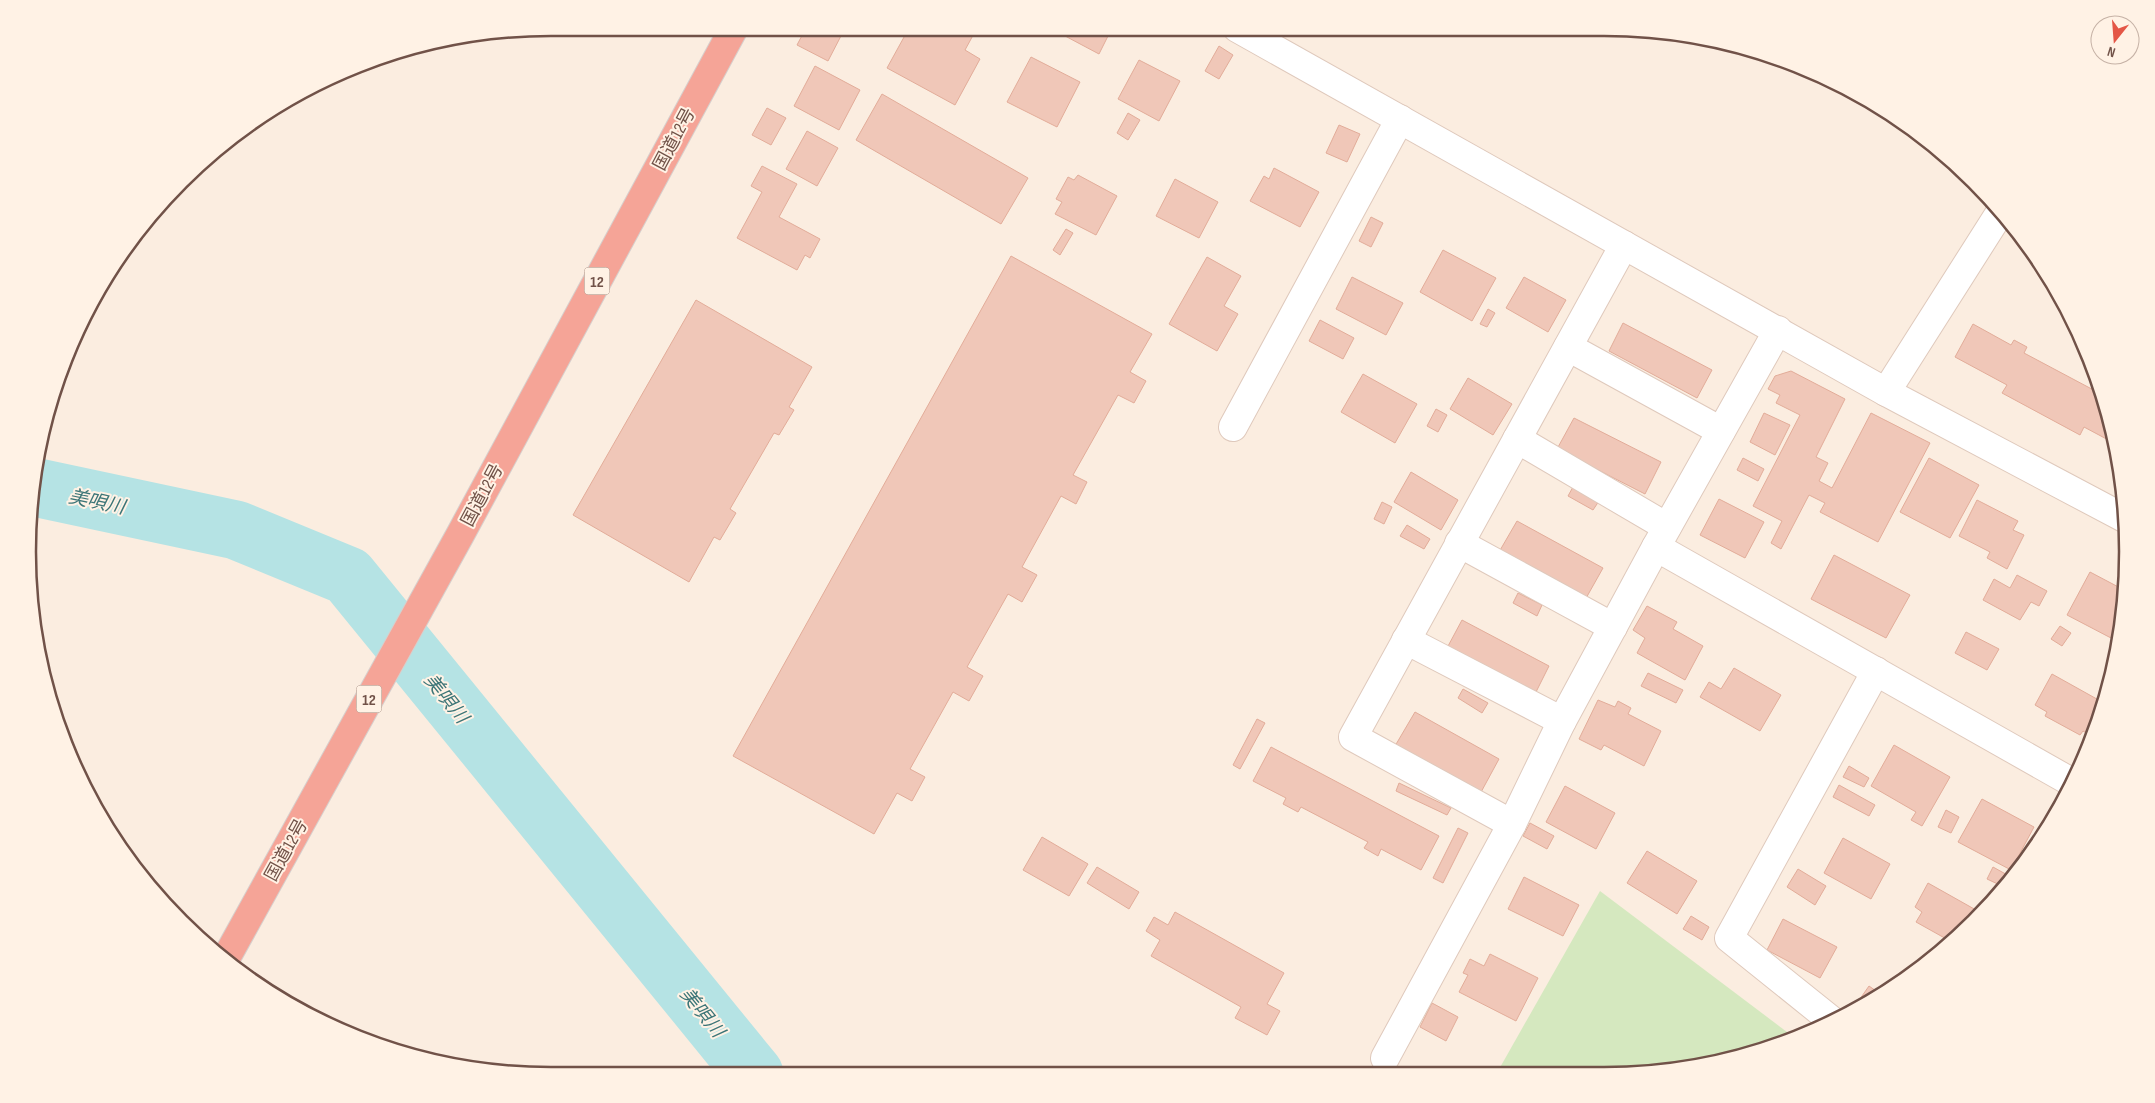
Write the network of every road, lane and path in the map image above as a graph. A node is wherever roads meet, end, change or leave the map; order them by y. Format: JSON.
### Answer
{"nodes":[{"id":1,"x":730,"y":36,"type":"edge"},
{"id":2,"x":1251,"y":36,"type":"edge"},
{"id":3,"x":1400,"y":119,"type":"junction"},
{"id":4,"x":1997,"y":219,"type":"edge"},
{"id":5,"x":1624,"y":245,"type":"junction"},
{"id":6,"x":1778,"y":330,"type":"junction"},
{"id":7,"x":1568,"y":347,"type":"junction"},
{"id":8,"x":1886,"y":392,"type":"junction"},
{"id":9,"x":1233,"y":427,"type":"dead end"},
{"id":10,"x":1721,"y":431,"type":"junction"},
{"id":11,"x":1517,"y":439,"type":"junction"},
{"id":12,"x":2118,"y":515,"type":"edge"},
{"id":13,"x":1662,"y":537,"type":"junction"},
{"id":14,"x":1459,"y":543,"type":"junction"},
{"id":15,"x":1613,"y":627,"type":"junction"},
{"id":16,"x":1406,"y":640,"type":"junction"},
{"id":17,"x":1876,"y":671,"type":"junction"},
{"id":18,"x":1562,"y":721,"type":"junction"},
{"id":19,"x":2066,"y":779,"type":"edge"},
{"id":20,"x":1512,"y":824,"type":"junction"},
{"id":21,"x":229,"y":953,"type":"edge"},
{"id":22,"x":1826,"y":1016,"type":"edge"},
{"id":23,"x":1385,"y":1058,"type":"dead end"}],
"edges":[{"from":1,"to":21,"type":"highway","name":"国道12号","number":"12"},
{"from":2,"to":3,"type":"street"},
{"from":3,"to":5,"type":"street"},
{"from":3,"to":9,"type":"street"},
{"from":4,"to":8,"type":"street"},
{"from":5,"to":6,"type":"street"},
{"from":5,"to":7,"type":"street"},
{"from":6,"to":8,"type":"street"},
{"from":6,"to":10,"type":"street"},
{"from":7,"to":10,"type":"street"},
{"from":7,"to":11,"type":"street"},
{"from":8,"to":12,"type":"street"},
{"from":10,"to":13,"type":"street"},
{"from":11,"to":13,"type":"street"},
{"from":11,"to":14,"type":"street"},
{"from":13,"to":15,"type":"street"},
{"from":13,"to":17,"type":"street"},
{"from":14,"to":15,"type":"street"},
{"from":14,"to":16,"type":"street"},
{"from":15,"to":18,"type":"street"},
{"from":16,"to":18,"type":"street"},
{"from":16,"to":20,"type":"street"},
{"from":17,"to":19,"type":"street"},
{"from":17,"to":22,"type":"street"},
{"from":18,"to":20,"type":"street"},
{"from":20,"to":23,"type":"street"}]}
